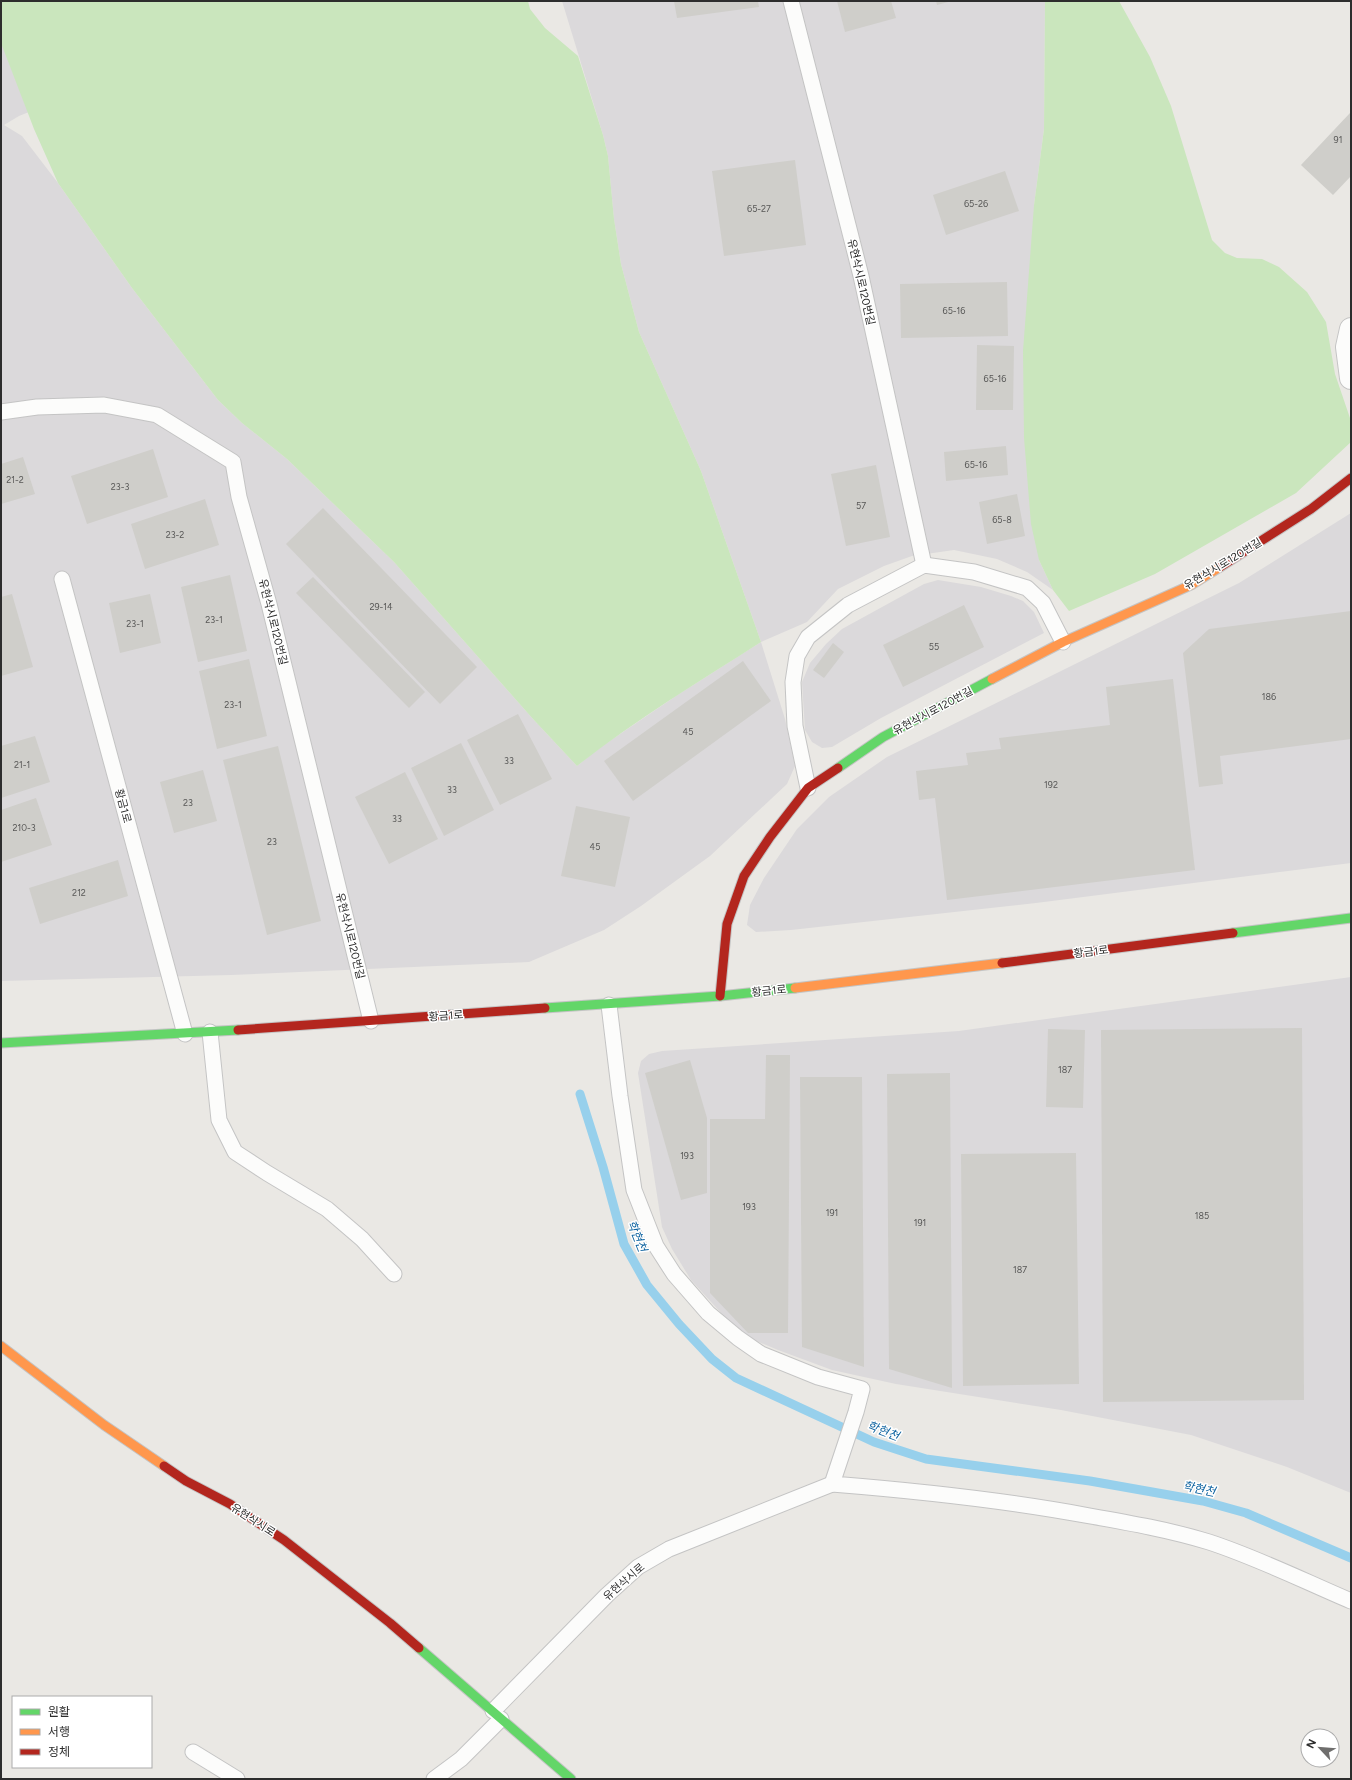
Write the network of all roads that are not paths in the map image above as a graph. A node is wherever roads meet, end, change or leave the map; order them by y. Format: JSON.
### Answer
{"nodes":[{"id":1,"x":791,"y":1,"type":"edge"},
{"id":2,"x":1351,"y":329,"type":"edge"},
{"id":3,"x":1351,"y":378,"type":"edge"},
{"id":4,"x":1,"y":412,"type":"edge"},
{"id":5,"x":1351,"y":478,"type":"edge"},
{"id":6,"x":924,"y":565,"type":"junction"},
{"id":7,"x":62,"y":579,"type":"dead end"},
{"id":8,"x":1063,"y":642,"type":"junction"},
{"id":9,"x":808,"y":788,"type":"junction"},
{"id":10,"x":1351,"y":918,"type":"edge"},
{"id":11,"x":720,"y":996,"type":"junction"},
{"id":12,"x":609,"y":1005,"type":"junction"},
{"id":13,"x":371,"y":1021,"type":"junction"},
{"id":14,"x":210,"y":1032,"type":"junction"},
{"id":15,"x":185,"y":1034,"type":"junction"},
{"id":16,"x":1,"y":1043,"type":"edge"},
{"id":17,"x":394,"y":1274,"type":"dead end"},
{"id":18,"x":1,"y":1346,"type":"edge"},
{"id":19,"x":832,"y":1484,"type":"junction"},
{"id":20,"x":1351,"y":1602,"type":"edge"},
{"id":21,"x":497,"y":1715,"type":"junction"},
{"id":22,"x":193,"y":1752,"type":"dead end"},
{"id":23,"x":237,"y":1779,"type":"edge"},
{"id":24,"x":434,"y":1779,"type":"edge"},
{"id":25,"x":572,"y":1779,"type":"edge"}],
"edges":[{"from":1,"to":6,"type":"lane","name":"유현삭시로120번길"},
{"from":2,"to":3,"type":"street"},
{"from":4,"to":13,"type":"lane","name":"유현삭시로120번길"},
{"from":5,"to":8,"type":"street","name":"유현삭시로120번길"},
{"from":6,"to":8,"type":"lane"},
{"from":6,"to":9,"type":"lane"},
{"from":7,"to":15,"type":"lane","name":"황금1로"},
{"from":8,"to":9,"type":"street","name":"유현삭시로120번길"},
{"from":9,"to":11,"type":"street","name":"유현삭시로120번길"},
{"from":10,"to":11,"type":"street","name":"황금1로"},
{"from":11,"to":12,"type":"street","name":"황금1로"},
{"from":12,"to":13,"type":"street","name":"황금1로"},
{"from":12,"to":19,"type":"lane"},
{"from":13,"to":14,"type":"street","name":"황금1로"},
{"from":14,"to":15,"type":"street","name":"황금1로"},
{"from":14,"to":17,"type":"lane"},
{"from":15,"to":16,"type":"street","name":"황금1로"},
{"from":18,"to":21,"type":"street","name":"유현삭시로"},
{"from":19,"to":20,"type":"lane"},
{"from":19,"to":21,"type":"lane","name":"유현삭시로"},
{"from":21,"to":24,"type":"lane","name":"유현삭시로"},
{"from":21,"to":25,"type":"street","name":"유현삭시로"},
{"from":22,"to":23,"type":"lane"}]}
